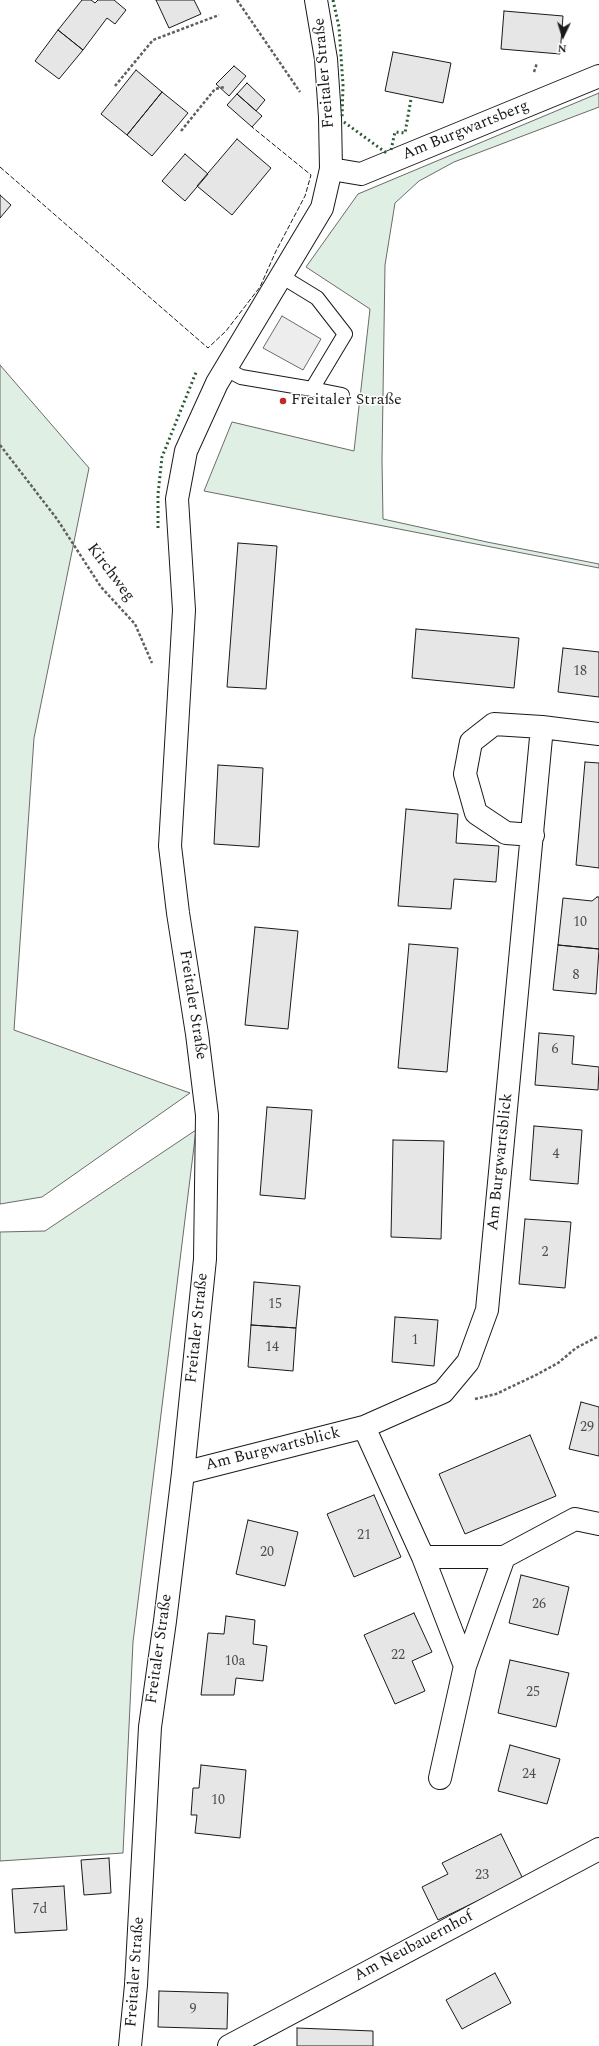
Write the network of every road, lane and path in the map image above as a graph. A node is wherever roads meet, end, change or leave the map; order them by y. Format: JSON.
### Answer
{"nodes":[{"id":1,"x":238,"y":0,"type":"edge"},
{"id":2,"x":316,"y":0,"type":"edge"},
{"id":3,"x":219,"y":15,"type":"dead end"},
{"id":4,"x":599,"y":76,"type":"edge"},
{"id":5,"x":115,"y":86,"type":"dead end"},
{"id":6,"x":225,"y":87,"type":"dead end"},
{"id":7,"x":330,"y":117,"type":"junction"},
{"id":8,"x":181,"y":131,"type":"dead end"},
{"id":9,"x":332,"y":169,"type":"junction"},
{"id":10,"x":281,"y":276,"type":"junction"},
{"id":11,"x":226,"y":369,"type":"junction"},
{"id":12,"x":312,"y":389,"type":"junction"},
{"id":13,"x":342,"y":395,"type":"dead end"},
{"id":14,"x":0,"y":445,"type":"edge"},
{"id":15,"x":152,"y":665,"type":"dead end"},
{"id":16,"x":542,"y":727,"type":"junction"},
{"id":17,"x":599,"y":734,"type":"edge"},
{"id":18,"x":533,"y":835,"type":"junction"},
{"id":19,"x":599,"y":1336,"type":"edge"},
{"id":20,"x":443,"y":1392,"type":"junction"},
{"id":21,"x":364,"y":1427,"type":"junction"},
{"id":22,"x":183,"y":1473,"type":"junction"},
{"id":23,"x":599,"y":1524,"type":"edge"},
{"id":24,"x":422,"y":1557,"type":"junction"},
{"id":25,"x":504,"y":1557,"type":"junction"},
{"id":26,"x":465,"y":1666,"type":"junction"},
{"id":27,"x":440,"y":1778,"type":"dead end"},
{"id":28,"x":599,"y":1849,"type":"edge"},
{"id":29,"x":130,"y":2046,"type":"edge"},
{"id":30,"x":229,"y":2046,"type":"edge"}],
"edges":[{"from":1,"to":7,"type":"path"},
{"from":2,"to":7,"type":"street","name":"Freitaler Straße"},
{"from":3,"to":5,"type":"path"},
{"from":4,"to":9,"type":"street","name":"Am Burgwartsberg"},
{"from":6,"to":8,"type":"path"},
{"from":7,"to":9,"type":"street","name":"Freitaler Straße"},
{"from":9,"to":10,"type":"street","name":"Freitaler Straße"},
{"from":10,"to":11,"type":"street","name":"Freitaler Straße"},
{"from":10,"to":12,"type":"lane"},
{"from":11,"to":12,"type":"lane"},
{"from":11,"to":22,"type":"street","name":"Freitaler Straße"},
{"from":12,"to":13,"type":"lane"},
{"from":14,"to":15,"type":"path","name":"Kirchweg"},
{"from":16,"to":17,"type":"street"},
{"from":16,"to":18,"type":"street","name":"Am Burgwartsblick"},
{"from":16,"to":18,"type":"street"},
{"from":18,"to":20,"type":"street","name":"Am Burgwartsblick"},
{"from":19,"to":20,"type":"path"},
{"from":20,"to":21,"type":"street","name":"Am Burgwartsblick"},
{"from":21,"to":22,"type":"street","name":"Am Burgwartsblick"},
{"from":21,"to":24,"type":"street"},
{"from":22,"to":29,"type":"street","name":"Freitaler Straße"},
{"from":23,"to":25,"type":"street"},
{"from":24,"to":25,"type":"street"},
{"from":24,"to":26,"type":"street"},
{"from":25,"to":26,"type":"street"},
{"from":26,"to":27,"type":"street"},
{"from":28,"to":30,"type":"street","name":"Am Neubauernhof"}]}
